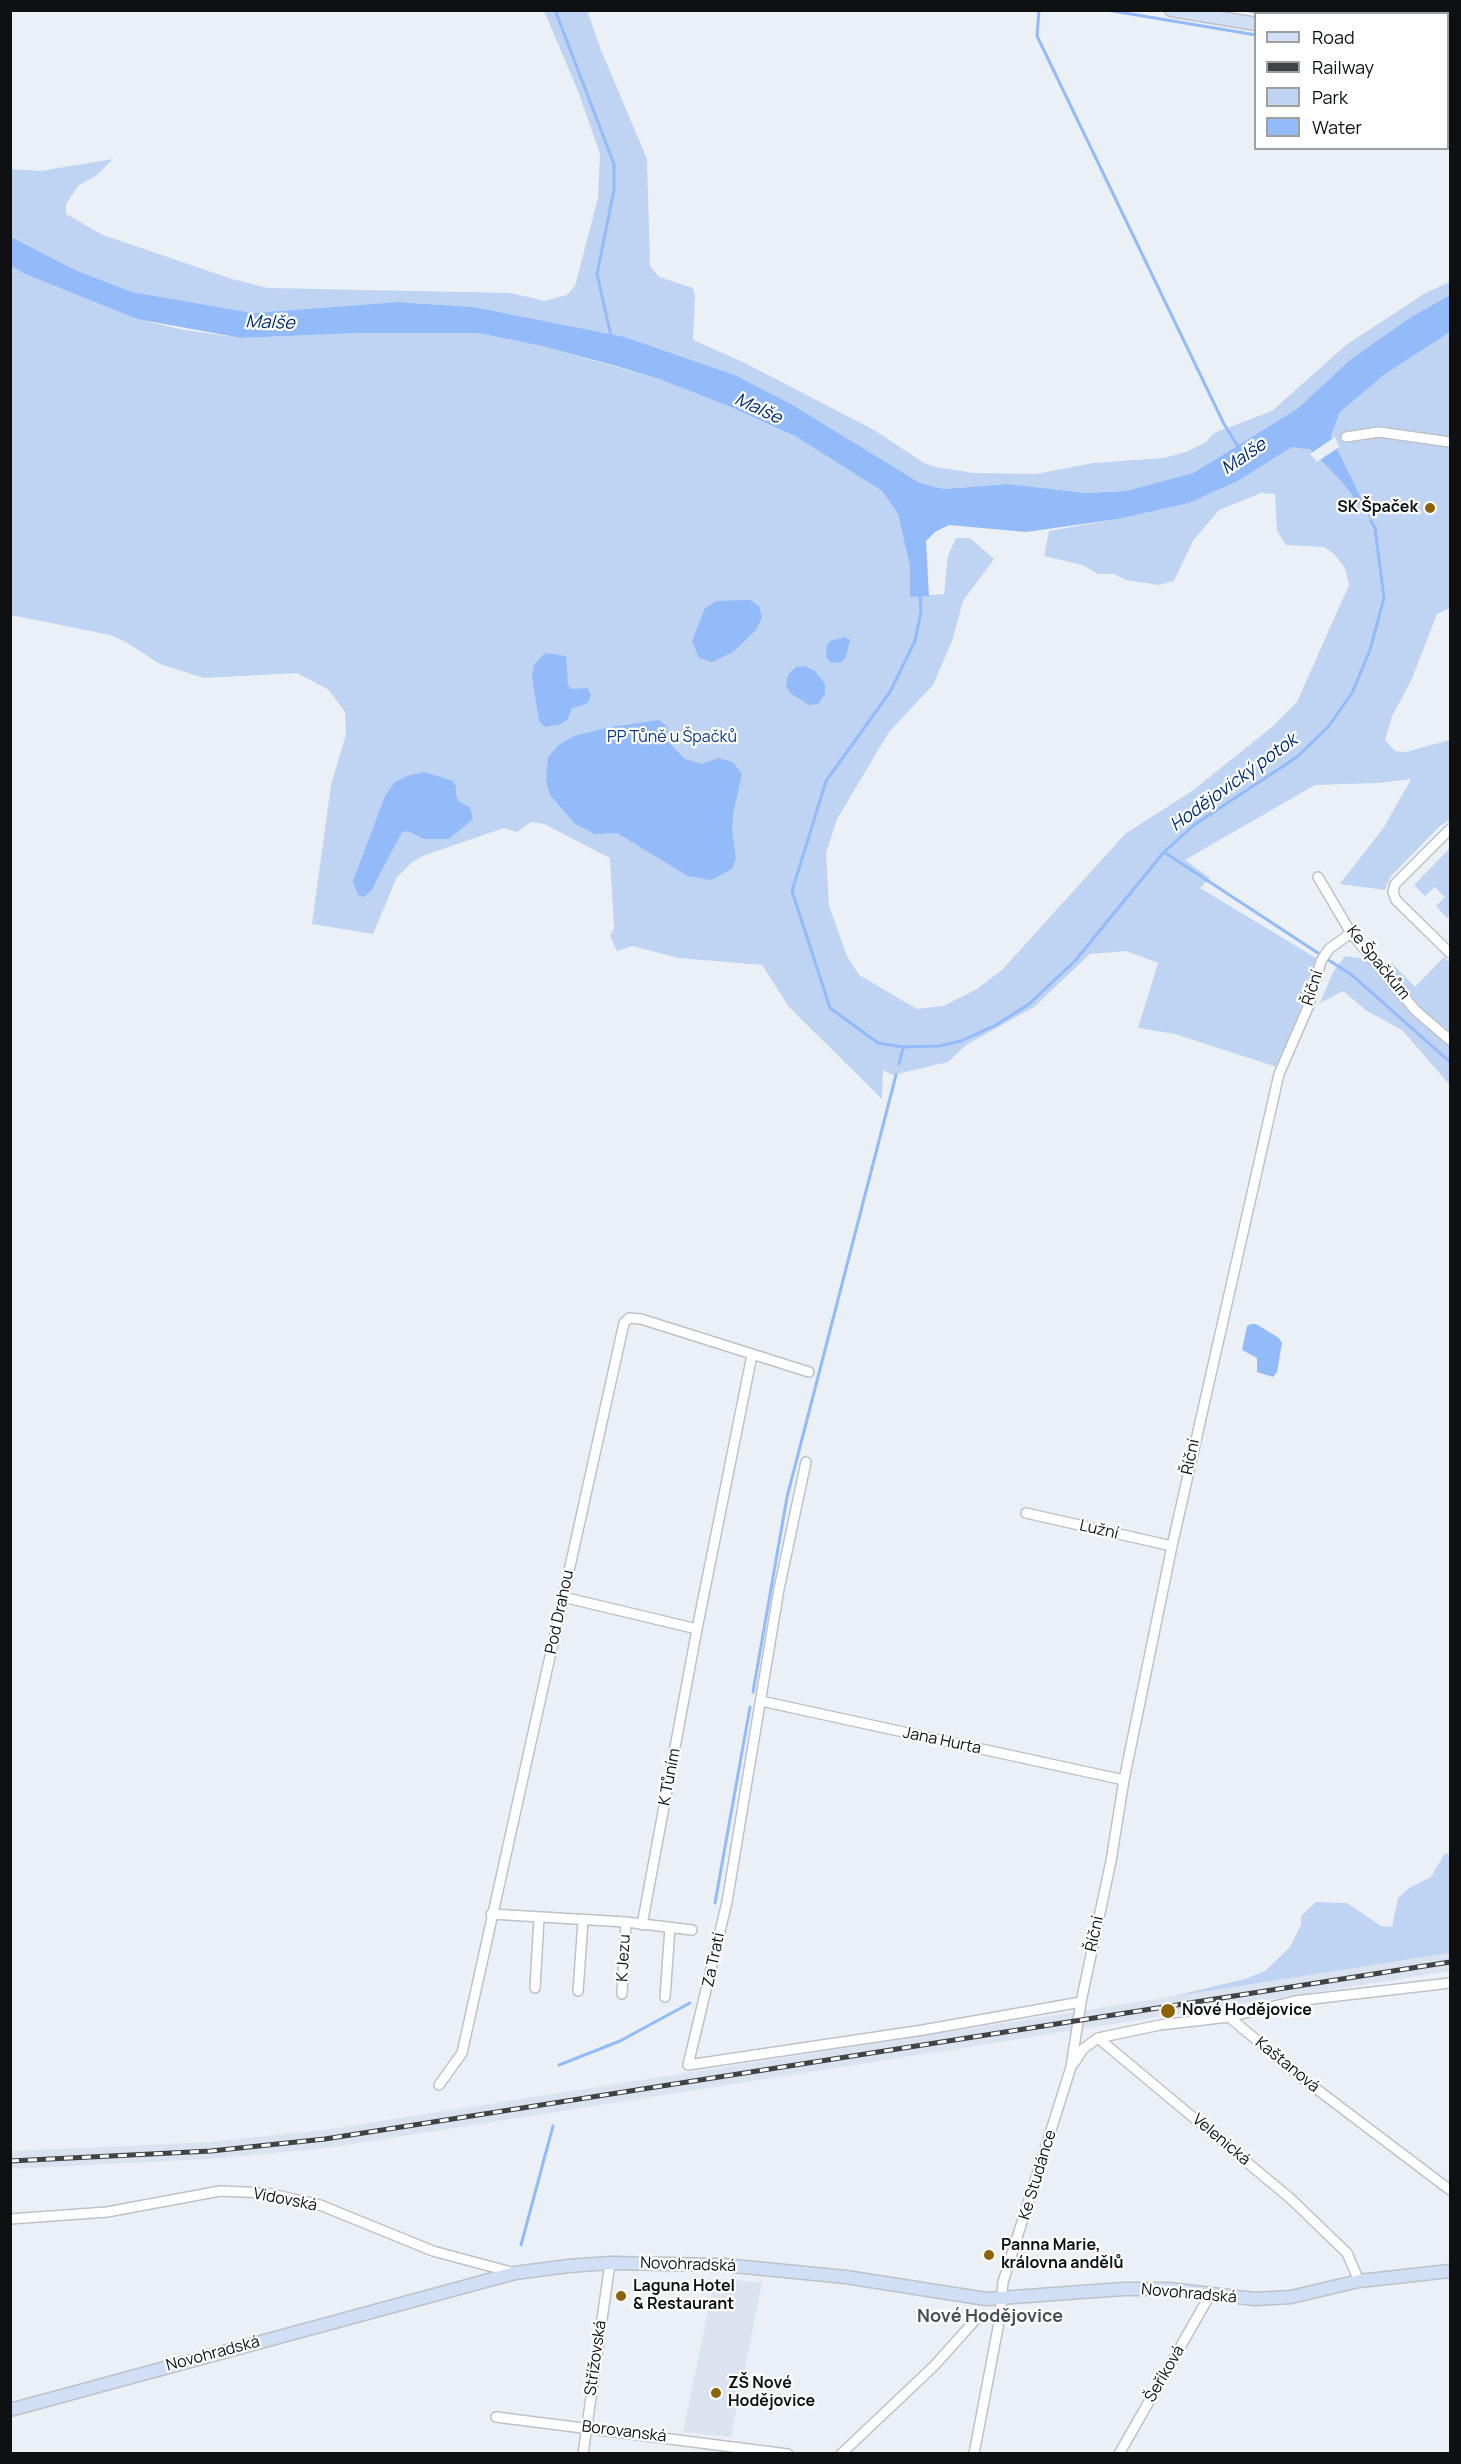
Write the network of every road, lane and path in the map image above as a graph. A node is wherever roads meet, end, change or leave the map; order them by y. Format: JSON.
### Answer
{"nodes":[{"id":1,"x":1171,"y":10,"type":"edge"},
{"id":2,"x":1254,"y":24,"type":"edge"},
{"id":3,"x":1346,"y":437,"type":"dead end"},
{"id":4,"x":1450,"y":442,"type":"edge"},
{"id":5,"x":1450,"y":829,"type":"edge"},
{"id":6,"x":1318,"y":877,"type":"dead end"},
{"id":7,"x":1351,"y":933,"type":"junction"},
{"id":8,"x":1450,"y":953,"type":"edge"},
{"id":9,"x":1450,"y":1040,"type":"edge"},
{"id":10,"x":752,"y":1355,"type":"junction"},
{"id":11,"x":809,"y":1372,"type":"dead end"},
{"id":12,"x":806,"y":1462,"type":"dead end"},
{"id":13,"x":1026,"y":1513,"type":"dead end"},
{"id":14,"x":1172,"y":1546,"type":"junction"},
{"id":15,"x":563,"y":1597,"type":"junction"},
{"id":16,"x":697,"y":1629,"type":"junction"},
{"id":17,"x":761,"y":1701,"type":"junction"},
{"id":18,"x":1124,"y":1780,"type":"junction"},
{"id":19,"x":491,"y":1914,"type":"junction"},
{"id":20,"x":539,"y":1918,"type":"junction"},
{"id":21,"x":583,"y":1921,"type":"junction"},
{"id":22,"x":626,"y":1922,"type":"junction"},
{"id":23,"x":642,"y":1925,"type":"junction"},
{"id":24,"x":670,"y":1928,"type":"junction"},
{"id":25,"x":692,"y":1930,"type":"dead end"},
{"id":26,"x":1450,"y":1983,"type":"edge"},
{"id":27,"x":534,"y":1988,"type":"dead end"},
{"id":28,"x":578,"y":1991,"type":"dead end"},
{"id":29,"x":622,"y":1994,"type":"dead end"},
{"id":30,"x":665,"y":1996,"type":"dead end"},
{"id":31,"x":1081,"y":2002,"type":"junction"},
{"id":32,"x":1229,"y":2017,"type":"junction"},
{"id":33,"x":1098,"y":2038,"type":"junction"},
{"id":34,"x":1071,"y":2067,"type":"junction"},
{"id":35,"x":439,"y":2085,"type":"dead end"},
{"id":36,"x":1450,"y":2190,"type":"edge"},
{"id":37,"x":10,"y":2219,"type":"edge"},
{"id":38,"x":610,"y":2263,"type":"junction"},
{"id":39,"x":1450,"y":2271,"type":"edge"},
{"id":40,"x":515,"y":2273,"type":"junction"},
{"id":41,"x":1359,"y":2281,"type":"junction"},
{"id":42,"x":1210,"y":2295,"type":"junction"},
{"id":43,"x":1002,"y":2299,"type":"junction"},
{"id":44,"x":978,"y":2317,"type":"dead end"},
{"id":45,"x":10,"y":2410,"type":"edge"},
{"id":46,"x":496,"y":2417,"type":"dead end"},
{"id":47,"x":586,"y":2427,"type":"junction"},
{"id":48,"x":583,"y":2454,"type":"edge"},
{"id":49,"x":788,"y":2454,"type":"edge"},
{"id":50,"x":841,"y":2454,"type":"edge"},
{"id":51,"x":974,"y":2454,"type":"edge"},
{"id":52,"x":1119,"y":2454,"type":"edge"}],
"edges":[{"from":1,"to":2,"type":"main road"},
{"from":3,"to":4,"type":"street"},
{"from":5,"to":8,"type":"street"},
{"from":6,"to":7,"type":"street","name":"Ke Špačkům"},
{"from":7,"to":9,"type":"street","name":"Ke Špačkům"},
{"from":7,"to":14,"type":"street","name":"Říční"},
{"from":10,"to":11,"type":"street","name":"Pod Drahou"},
{"from":10,"to":15,"type":"street","name":"Pod Drahou"},
{"from":10,"to":16,"type":"street","name":"K Tůním"},
{"from":12,"to":17,"type":"street","name":"Za Tratí"},
{"from":13,"to":14,"type":"street","name":"Lužní"},
{"from":14,"to":18,"type":"street","name":"Říční"},
{"from":15,"to":16,"type":"street"},
{"from":15,"to":19,"type":"street","name":"Pod Drahou"},
{"from":16,"to":23,"type":"street","name":"K Tůním"},
{"from":17,"to":18,"type":"street","name":"Jana Hurta"},
{"from":17,"to":31,"type":"street","name":"Za Tratí"},
{"from":18,"to":31,"type":"street","name":"Říční"},
{"from":19,"to":20,"type":"street","name":"K Jezu"},
{"from":19,"to":35,"type":"street","name":"Pod Drahou"},
{"from":20,"to":21,"type":"street","name":"K Jezu"},
{"from":20,"to":27,"type":"street"},
{"from":21,"to":22,"type":"street","name":"K Jezu"},
{"from":21,"to":28,"type":"street"},
{"from":22,"to":23,"type":"street","name":"K Jezu"},
{"from":22,"to":29,"type":"street","name":"K Jezu"},
{"from":23,"to":24,"type":"street","name":"K Jezu"},
{"from":24,"to":25,"type":"street","name":"K Jezu"},
{"from":24,"to":30,"type":"street"},
{"from":26,"to":32,"type":"street"},
{"from":31,"to":34,"type":"street","name":"Ke Studánce"},
{"from":32,"to":33,"type":"street"},
{"from":32,"to":36,"type":"street","name":"Kaštanová"},
{"from":33,"to":34,"type":"street"},
{"from":33,"to":41,"type":"street","name":"Velenická"},
{"from":34,"to":43,"type":"street","name":"Ke Studánce"},
{"from":37,"to":40,"type":"street","name":"Vidovská"},
{"from":38,"to":40,"type":"main road","name":"Novohradská"},
{"from":38,"to":43,"type":"main road","name":"Novohradská"},
{"from":38,"to":47,"type":"street","name":"Střížovská"},
{"from":39,"to":41,"type":"main road","name":"Novohradská"},
{"from":40,"to":45,"type":"main road","name":"Novohradská"},
{"from":41,"to":42,"type":"main road","name":"Novohradská"},
{"from":42,"to":43,"type":"main road","name":"Novohradská"},
{"from":42,"to":52,"type":"street","name":"Šeříková"},
{"from":43,"to":51,"type":"street","name":"Ke Studánce"},
{"from":44,"to":50,"type":"street"},
{"from":46,"to":47,"type":"street","name":"Borovanská"},
{"from":47,"to":48,"type":"street","name":"Střížovská"},
{"from":47,"to":49,"type":"street","name":"Borovanská"}]}
